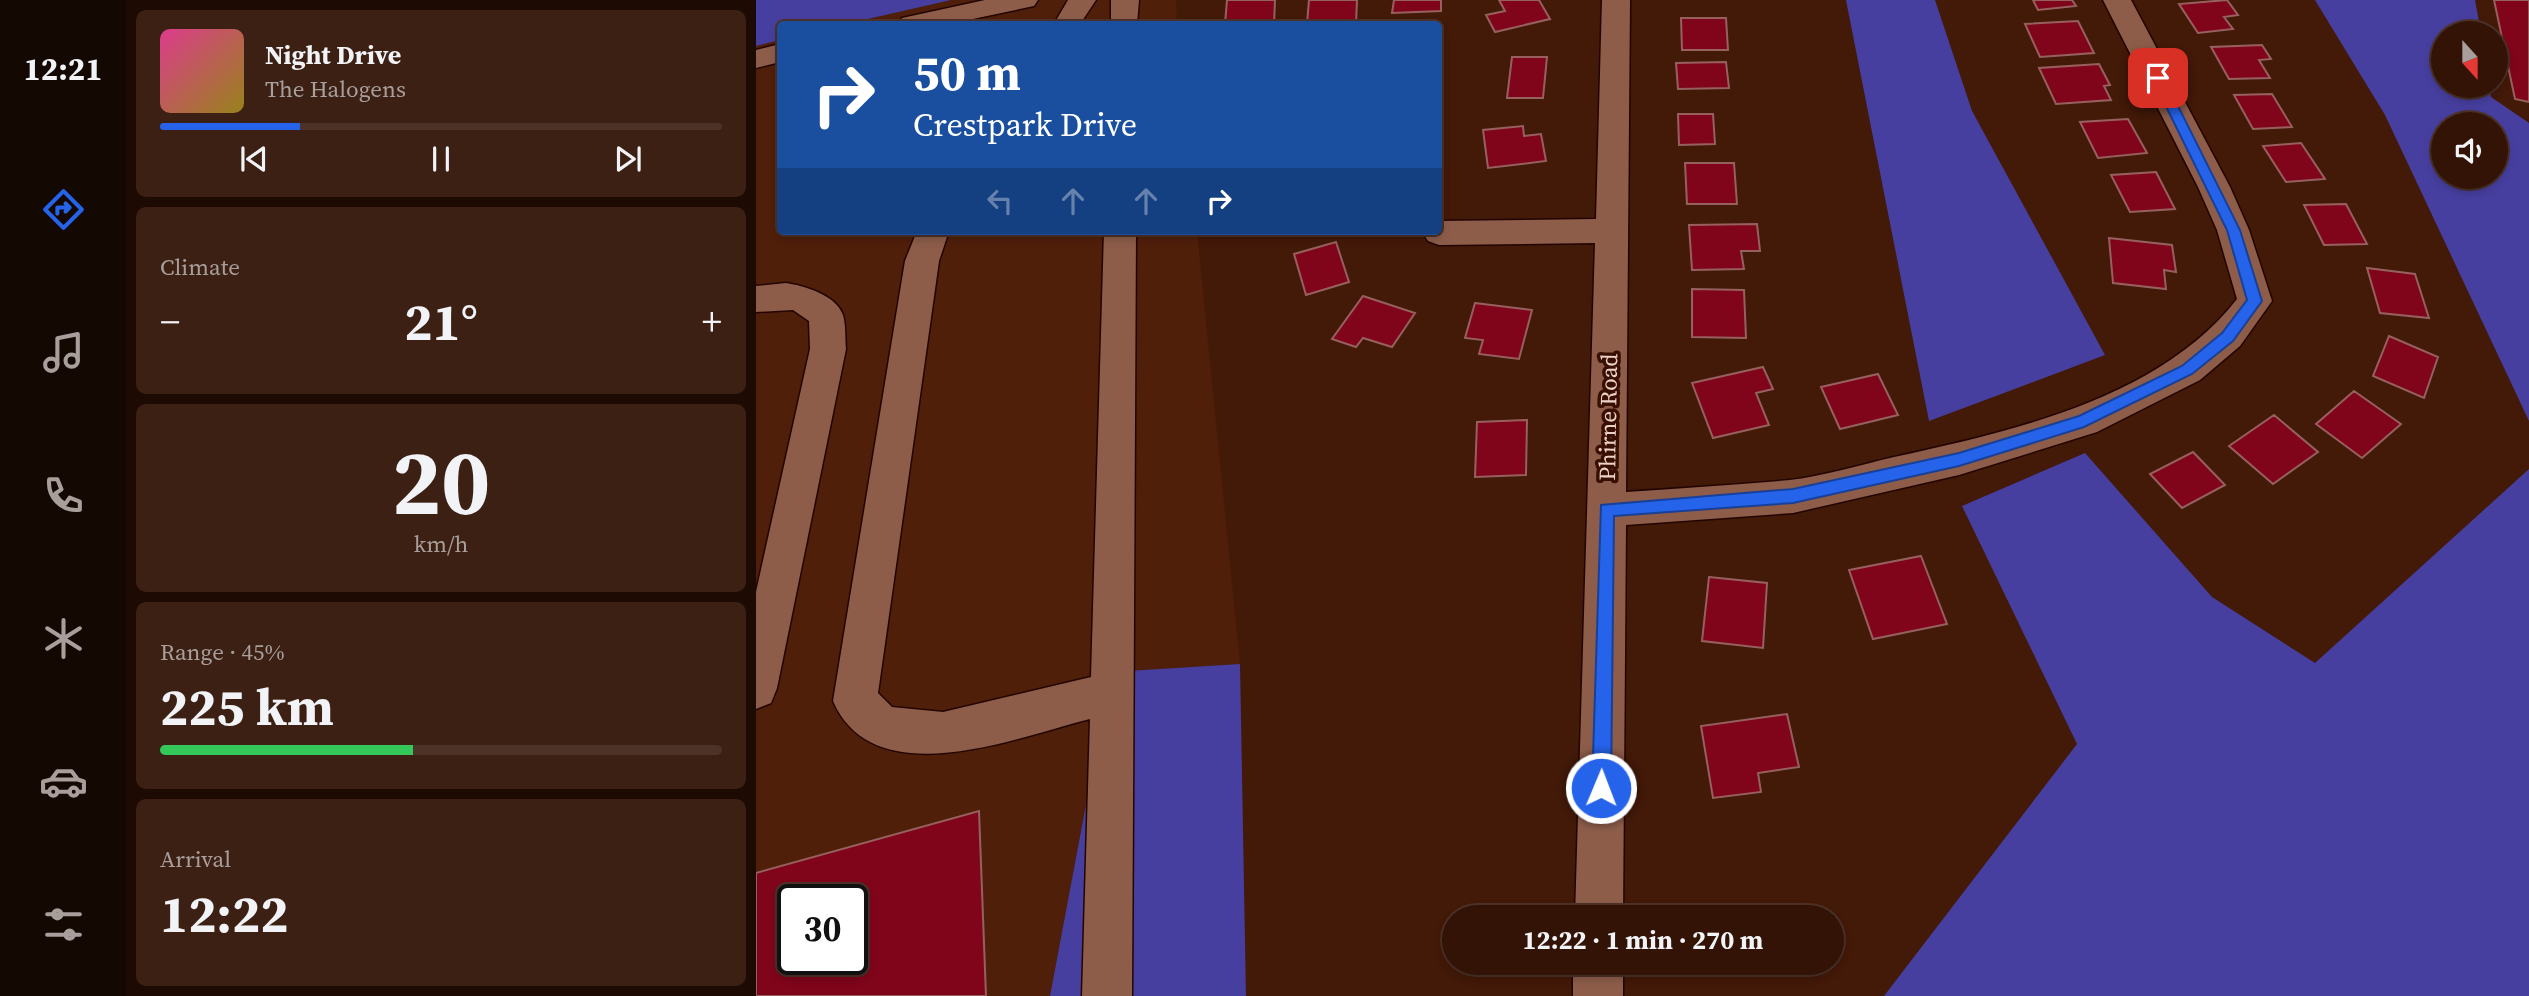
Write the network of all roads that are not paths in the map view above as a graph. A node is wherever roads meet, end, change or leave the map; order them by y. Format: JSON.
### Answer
{"nodes":[{"id":1,"x":1024,"y":0,"type":"edge"},
{"id":2,"x":1083,"y":0,"type":"edge"},
{"id":3,"x":1125,"y":0,"type":"edge"},
{"id":4,"x":1616,"y":0,"type":"edge"},
{"id":5,"x":2117,"y":0,"type":"edge"},
{"id":6,"x":926,"y":21,"type":"edge"},
{"id":7,"x":1070,"y":21,"type":"edge"},
{"id":8,"x":1124,"y":21,"type":"edge"},
{"id":9,"x":777,"y":54,"type":"edge"},
{"id":10,"x":756,"y":59,"type":"edge"},
{"id":11,"x":1612,"y":231,"type":"junction"},
{"id":12,"x":1442,"y":233,"type":"edge"},
{"id":13,"x":932,"y":235,"type":"edge"},
{"id":14,"x":1120,"y":235,"type":"edge"},
{"id":15,"x":756,"y":299,"type":"edge"},
{"id":16,"x":1606,"y":510,"type":"junction"},
{"id":17,"x":756,"y":688,"type":"edge"},
{"id":18,"x":1111,"y":693,"type":"junction"},
{"id":19,"x":1599,"y":905,"type":"edge"},
{"id":20,"x":1598,"y":975,"type":"edge"},
{"id":21,"x":1107,"y":996,"type":"edge"},
{"id":22,"x":1598,"y":996,"type":"edge"}],
"edges":[{"from":1,"to":6,"type":"street"},
{"from":2,"to":7,"type":"street"},
{"from":3,"to":8,"type":"street"},
{"from":4,"to":11,"type":"street","name":"Phirne Road"},
{"from":5,"to":16,"type":"street"},
{"from":9,"to":10,"type":"street"},
{"from":11,"to":12,"type":"street"},
{"from":11,"to":16,"type":"street","name":"Phirne Road"},
{"from":13,"to":18,"type":"street"},
{"from":14,"to":18,"type":"street"},
{"from":15,"to":17,"type":"street"},
{"from":16,"to":19,"type":"street","name":"Phirne Road"},
{"from":18,"to":21,"type":"street"},
{"from":20,"to":22,"type":"street"}]}
